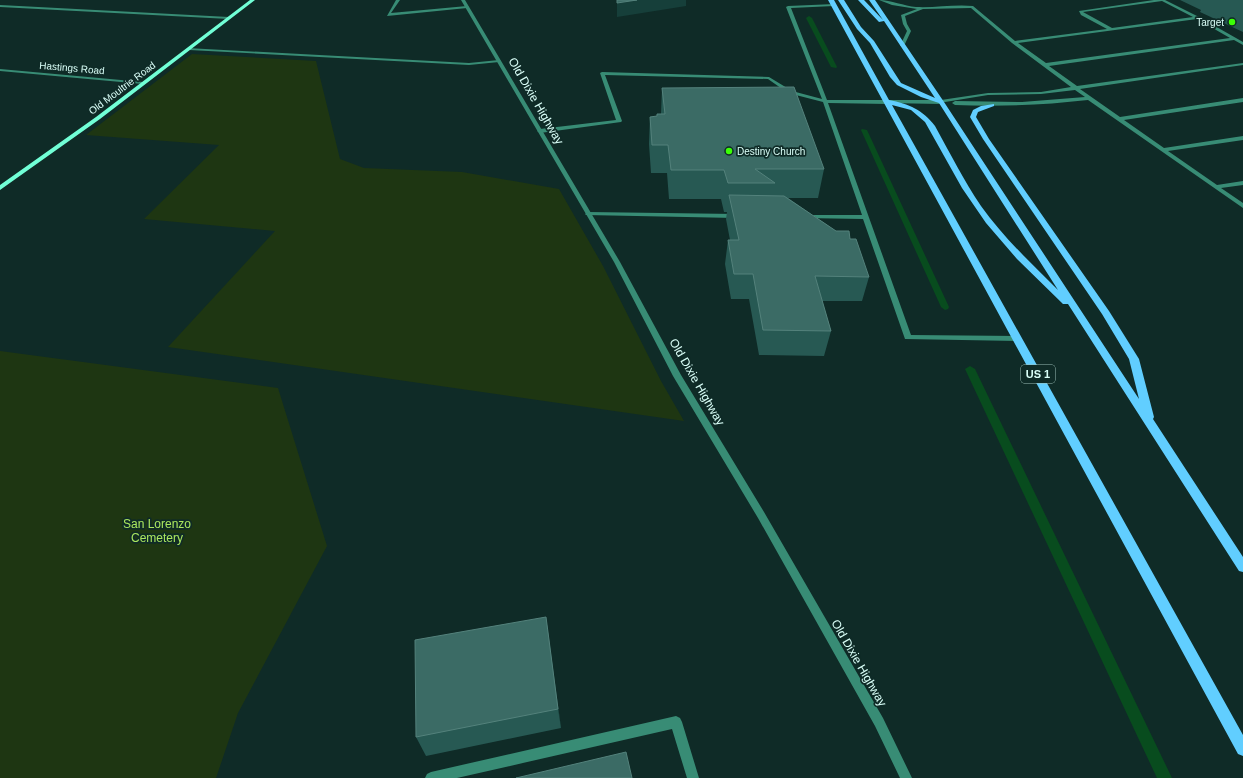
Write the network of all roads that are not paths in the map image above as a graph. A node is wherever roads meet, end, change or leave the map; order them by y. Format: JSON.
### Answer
{"nodes":[{"id":1,"x":252,"y":0,"type":"edge"},
{"id":2,"x":398,"y":0,"type":"edge"},
{"id":3,"x":861,"y":0,"type":"edge"},
{"id":4,"x":872,"y":0,"type":"edge"},
{"id":5,"x":881,"y":0,"type":"edge"},
{"id":6,"x":966,"y":0,"type":"edge"},
{"id":7,"x":1162,"y":0,"type":"edge"},
{"id":8,"x":835,"y":2,"type":"edge"},
{"id":9,"x":465,"y":4,"type":"edge"},
{"id":10,"x":0,"y":6,"type":"edge"},
{"id":11,"x":972,"y":7,"type":"junction"},
{"id":12,"x":926,"y":8,"type":"junction"},
{"id":13,"x":230,"y":18,"type":"junction"},
{"id":14,"x":1198,"y":18,"type":"junction"},
{"id":15,"x":1111,"y":29,"type":"junction"},
{"id":16,"x":894,"y":34,"type":"junction"},
{"id":17,"x":1234,"y":39,"type":"junction"},
{"id":18,"x":1014,"y":42,"type":"junction"},
{"id":19,"x":1243,"y":44,"type":"edge"},
{"id":20,"x":902,"y":45,"type":"junction"},
{"id":21,"x":189,"y":49,"type":"junction"},
{"id":22,"x":499,"y":61,"type":"junction"},
{"id":23,"x":1044,"y":64,"type":"junction"},
{"id":24,"x":1243,"y":64,"type":"edge"},
{"id":25,"x":0,"y":70,"type":"edge"},
{"id":26,"x":143,"y":83,"type":"junction"},
{"id":27,"x":1075,"y":88,"type":"junction"},
{"id":28,"x":1089,"y":98,"type":"junction"},
{"id":29,"x":1243,"y":100,"type":"edge"},
{"id":30,"x":825,"y":101,"type":"junction"},
{"id":31,"x":888,"y":102,"type":"junction"},
{"id":32,"x":941,"y":102,"type":"junction"},
{"id":33,"x":992,"y":105,"type":"junction"},
{"id":34,"x":1119,"y":119,"type":"junction"},
{"id":35,"x":540,"y":131,"type":"junction"},
{"id":36,"x":1243,"y":138,"type":"edge"},
{"id":37,"x":1163,"y":150,"type":"junction"},
{"id":38,"x":1243,"y":183,"type":"edge"},
{"id":39,"x":1217,"y":187,"type":"junction"},
{"id":40,"x":0,"y":188,"type":"edge"},
{"id":41,"x":1243,"y":206,"type":"edge"},
{"id":42,"x":588,"y":214,"type":"junction"},
{"id":43,"x":739,"y":216,"type":"edge"},
{"id":44,"x":795,"y":217,"type":"edge"},
{"id":45,"x":866,"y":217,"type":"junction"},
{"id":46,"x":1078,"y":314,"type":"junction"},
{"id":47,"x":1018,"y":339,"type":"junction"},
{"id":48,"x":1150,"y":425,"type":"junction"},
{"id":49,"x":1243,"y":567,"type":"edge"},
{"id":50,"x":1243,"y":749,"type":"edge"},
{"id":51,"x":431,"y":778,"type":"edge"},
{"id":52,"x":693,"y":778,"type":"edge"},
{"id":53,"x":906,"y":778,"type":"edge"}],
"edges":[{"from":1,"to":13,"type":"main road","name":"Old Moultrie Road"},
{"from":2,"to":9,"type":"street"},
{"from":3,"to":16,"type":"main road"},
{"from":4,"to":16,"type":"main road"},
{"from":5,"to":12,"type":"street"},
{"from":6,"to":11,"type":"street"},
{"from":7,"to":14,"type":"street"},
{"from":7,"to":15,"type":"street"},
{"from":8,"to":30,"type":"street"},
{"from":8,"to":31,"type":"main road","number":"US 1"},
{"from":8,"to":32,"type":"main road"},
{"from":9,"to":22,"type":"street","name":"Old Dixie Highway"},
{"from":10,"to":13,"type":"street"},
{"from":11,"to":12,"type":"street"},
{"from":11,"to":18,"type":"street"},
{"from":12,"to":20,"type":"street"},
{"from":13,"to":21,"type":"main road","name":"Old Moultrie Road"},
{"from":14,"to":15,"type":"street"},
{"from":14,"to":17,"type":"street"},
{"from":15,"to":18,"type":"street"},
{"from":16,"to":20,"type":"main road"},
{"from":17,"to":19,"type":"street"},
{"from":17,"to":23,"type":"street"},
{"from":18,"to":23,"type":"street"},
{"from":20,"to":32,"type":"main road"},
{"from":21,"to":22,"type":"street"},
{"from":21,"to":26,"type":"main road","name":"Old Moultrie Road"},
{"from":22,"to":35,"type":"street","name":"Old Dixie Highway"},
{"from":23,"to":27,"type":"street"},
{"from":24,"to":27,"type":"street"},
{"from":25,"to":26,"type":"street","name":"Hastings Road"},
{"from":26,"to":40,"type":"main road","name":"Old Moultrie Road"},
{"from":27,"to":28,"type":"street"},
{"from":27,"to":32,"type":"street"},
{"from":28,"to":33,"type":"street"},
{"from":28,"to":34,"type":"street"},
{"from":29,"to":34,"type":"street"},
{"from":30,"to":31,"type":"street"},
{"from":30,"to":35,"type":"street"},
{"from":30,"to":45,"type":"street"},
{"from":31,"to":32,"type":"street"},
{"from":31,"to":46,"type":"main road"},
{"from":31,"to":47,"type":"main road","number":"US 1"},
{"from":32,"to":33,"type":"street"},
{"from":32,"to":46,"type":"main road"},
{"from":33,"to":48,"type":"main road"},
{"from":34,"to":37,"type":"street"},
{"from":35,"to":42,"type":"street","name":"Old Dixie Highway"},
{"from":36,"to":37,"type":"street"},
{"from":37,"to":39,"type":"street"},
{"from":38,"to":39,"type":"street"},
{"from":39,"to":41,"type":"street"},
{"from":42,"to":43,"type":"street"},
{"from":42,"to":53,"type":"street","name":"Old Dixie Highway"},
{"from":44,"to":45,"type":"street"},
{"from":45,"to":47,"type":"street"},
{"from":46,"to":48,"type":"main road"},
{"from":47,"to":50,"type":"main road","number":"US 1"},
{"from":48,"to":49,"type":"main road"},
{"from":51,"to":52,"type":"street"}]}
